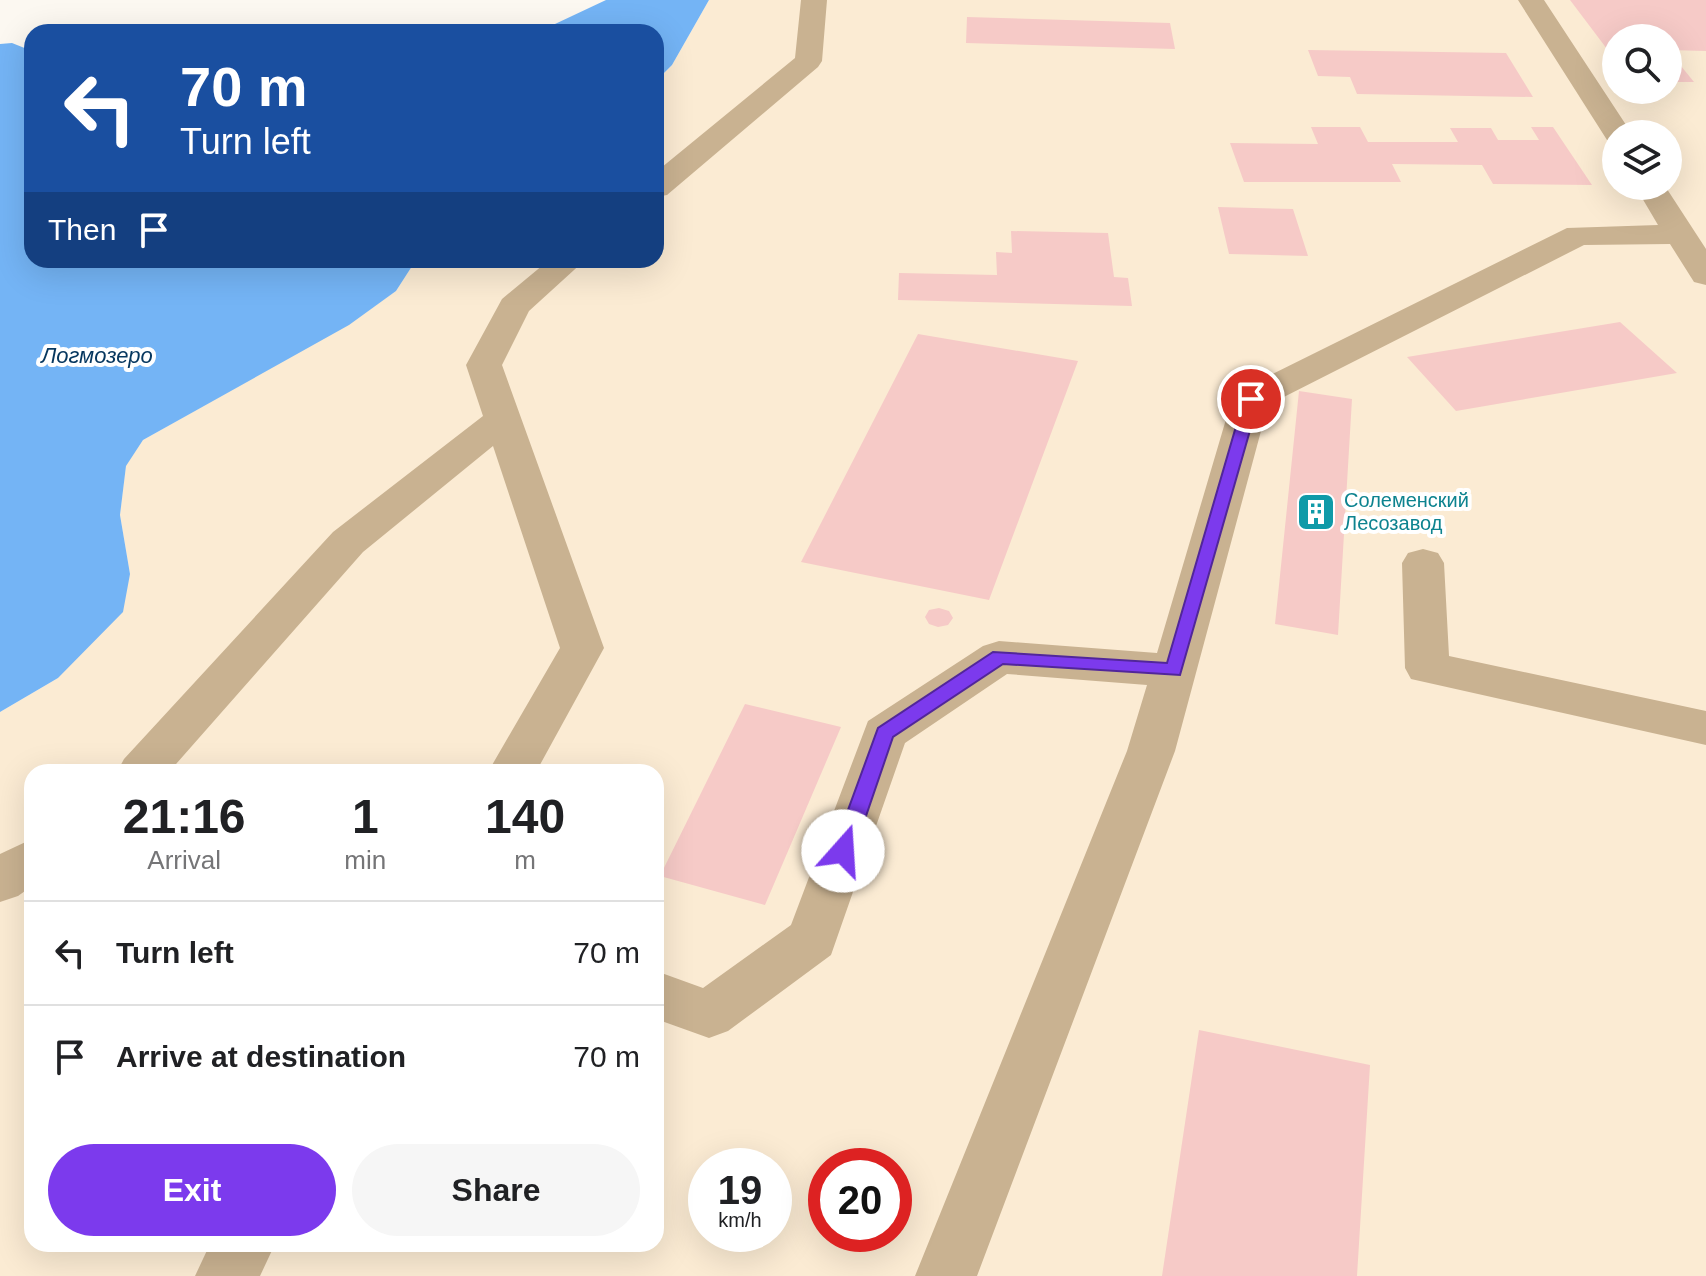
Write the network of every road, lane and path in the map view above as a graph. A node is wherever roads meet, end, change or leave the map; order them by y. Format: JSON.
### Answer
{"nodes":[{"id":1,"x":814,"y":0,"type":"edge"},
{"id":2,"x":1531,"y":0,"type":"edge"},
{"id":3,"x":1608,"y":120,"type":"edge"},
{"id":4,"x":664,"y":181,"type":"edge"},
{"id":5,"x":1663,"y":200,"type":"edge"},
{"id":6,"x":1681,"y":220,"type":"junction"},
{"id":7,"x":559,"y":268,"type":"edge"},
{"id":8,"x":1706,"y":275,"type":"edge"},
{"id":9,"x":503,"y":419,"type":"junction"},
{"id":10,"x":1423,"y":563,"type":"dead end"},
{"id":11,"x":1174,"y":671,"type":"junction"},
{"id":12,"x":1706,"y":728,"type":"edge"},
{"id":13,"x":148,"y":764,"type":"edge"},
{"id":14,"x":517,"y":764,"type":"edge"},
{"id":15,"x":24,"y":864,"type":"edge"},
{"id":16,"x":0,"y":881,"type":"edge"},
{"id":17,"x":664,"y":998,"type":"edge"},
{"id":18,"x":240,"y":1252,"type":"edge"},
{"id":19,"x":226,"y":1276,"type":"edge"},
{"id":20,"x":946,"y":1276,"type":"edge"}],
"edges":[{"from":1,"to":4,"type":"lane"},
{"from":2,"to":3,"type":"lane"},
{"from":5,"to":6,"type":"lane"},
{"from":6,"to":8,"type":"lane"},
{"from":6,"to":11,"type":"lane"},
{"from":7,"to":9,"type":"lane"},
{"from":9,"to":13,"type":"lane"},
{"from":9,"to":14,"type":"lane"},
{"from":10,"to":12,"type":"lane"},
{"from":11,"to":17,"type":"lane"},
{"from":11,"to":20,"type":"lane"},
{"from":15,"to":16,"type":"lane"},
{"from":18,"to":19,"type":"lane"}]}
